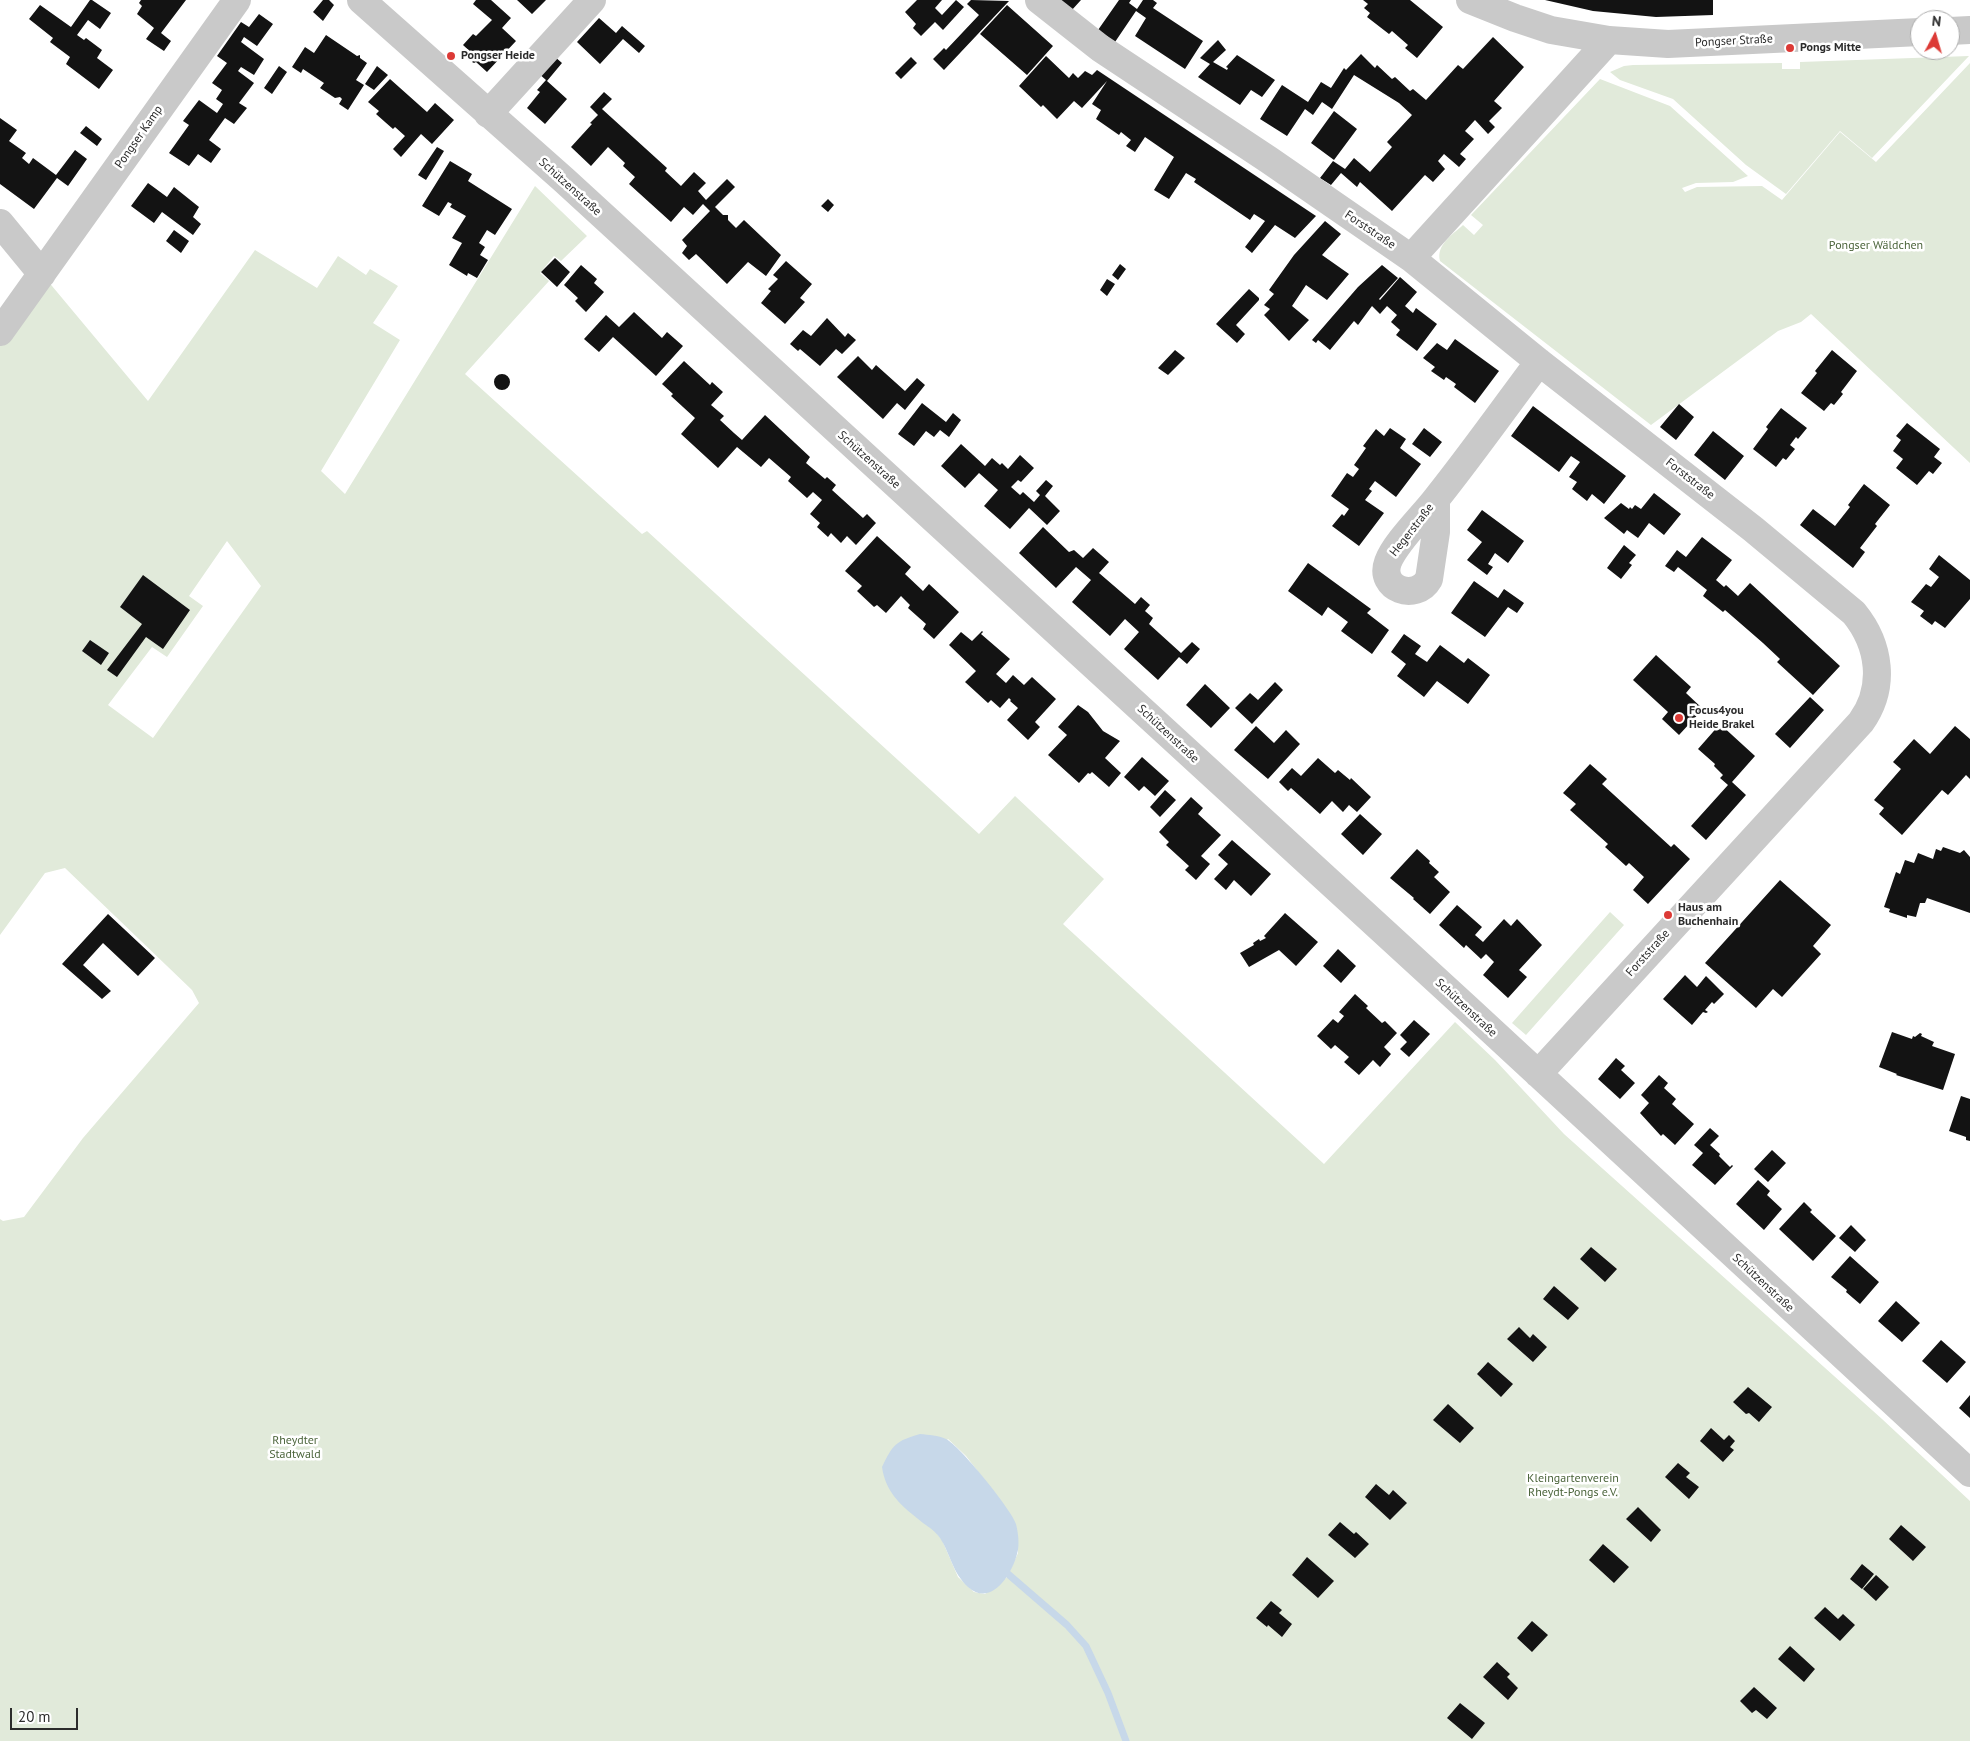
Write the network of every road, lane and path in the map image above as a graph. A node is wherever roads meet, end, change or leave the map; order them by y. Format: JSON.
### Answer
{"nodes":[{"id":1,"x":236,"y":0,"type":"edge"},
{"id":2,"x":360,"y":0,"type":"edge"},
{"id":3,"x":592,"y":0,"type":"edge"},
{"id":4,"x":1039,"y":0,"type":"edge"},
{"id":5,"x":1470,"y":0,"type":"edge"},
{"id":6,"x":1910,"y":32,"type":"edge"},
{"id":7,"x":1609,"y":40,"type":"junction"},
{"id":8,"x":488,"y":114,"type":"junction"},
{"id":9,"x":0,"y":223,"type":"edge"},
{"id":10,"x":1411,"y":258,"type":"junction"},
{"id":11,"x":42,"y":274,"type":"junction"},
{"id":12,"x":0,"y":332,"type":"edge"},
{"id":13,"x":1539,"y":362,"type":"junction"},
{"id":14,"x":1436,"y":499,"type":"dead end"},
{"id":15,"x":1538,"y":1074,"type":"junction"},
{"id":16,"x":1970,"y":1473,"type":"edge"}],
"edges":[{"from":1,"to":11,"type":"street","name":"Pongser Kamp"},
{"from":2,"to":8,"type":"street","name":"Schützenstraße"},
{"from":3,"to":8,"type":"street"},
{"from":4,"to":10,"type":"street","name":"Forststraße"},
{"from":5,"to":7,"type":"street","name":"Pongser Straße"},
{"from":6,"to":7,"type":"street","name":"Pongser Straße"},
{"from":7,"to":10,"type":"street"},
{"from":8,"to":15,"type":"street","name":"Schützenstraße"},
{"from":9,"to":11,"type":"street"},
{"from":10,"to":13,"type":"street","name":"Forststraße"},
{"from":11,"to":12,"type":"street","name":"Pongser Kamp"},
{"from":13,"to":14,"type":"street","name":"Hegerstraße"},
{"from":13,"to":15,"type":"street","name":"Forststraße"},
{"from":15,"to":16,"type":"street","name":"Schützenstraße"}]}
